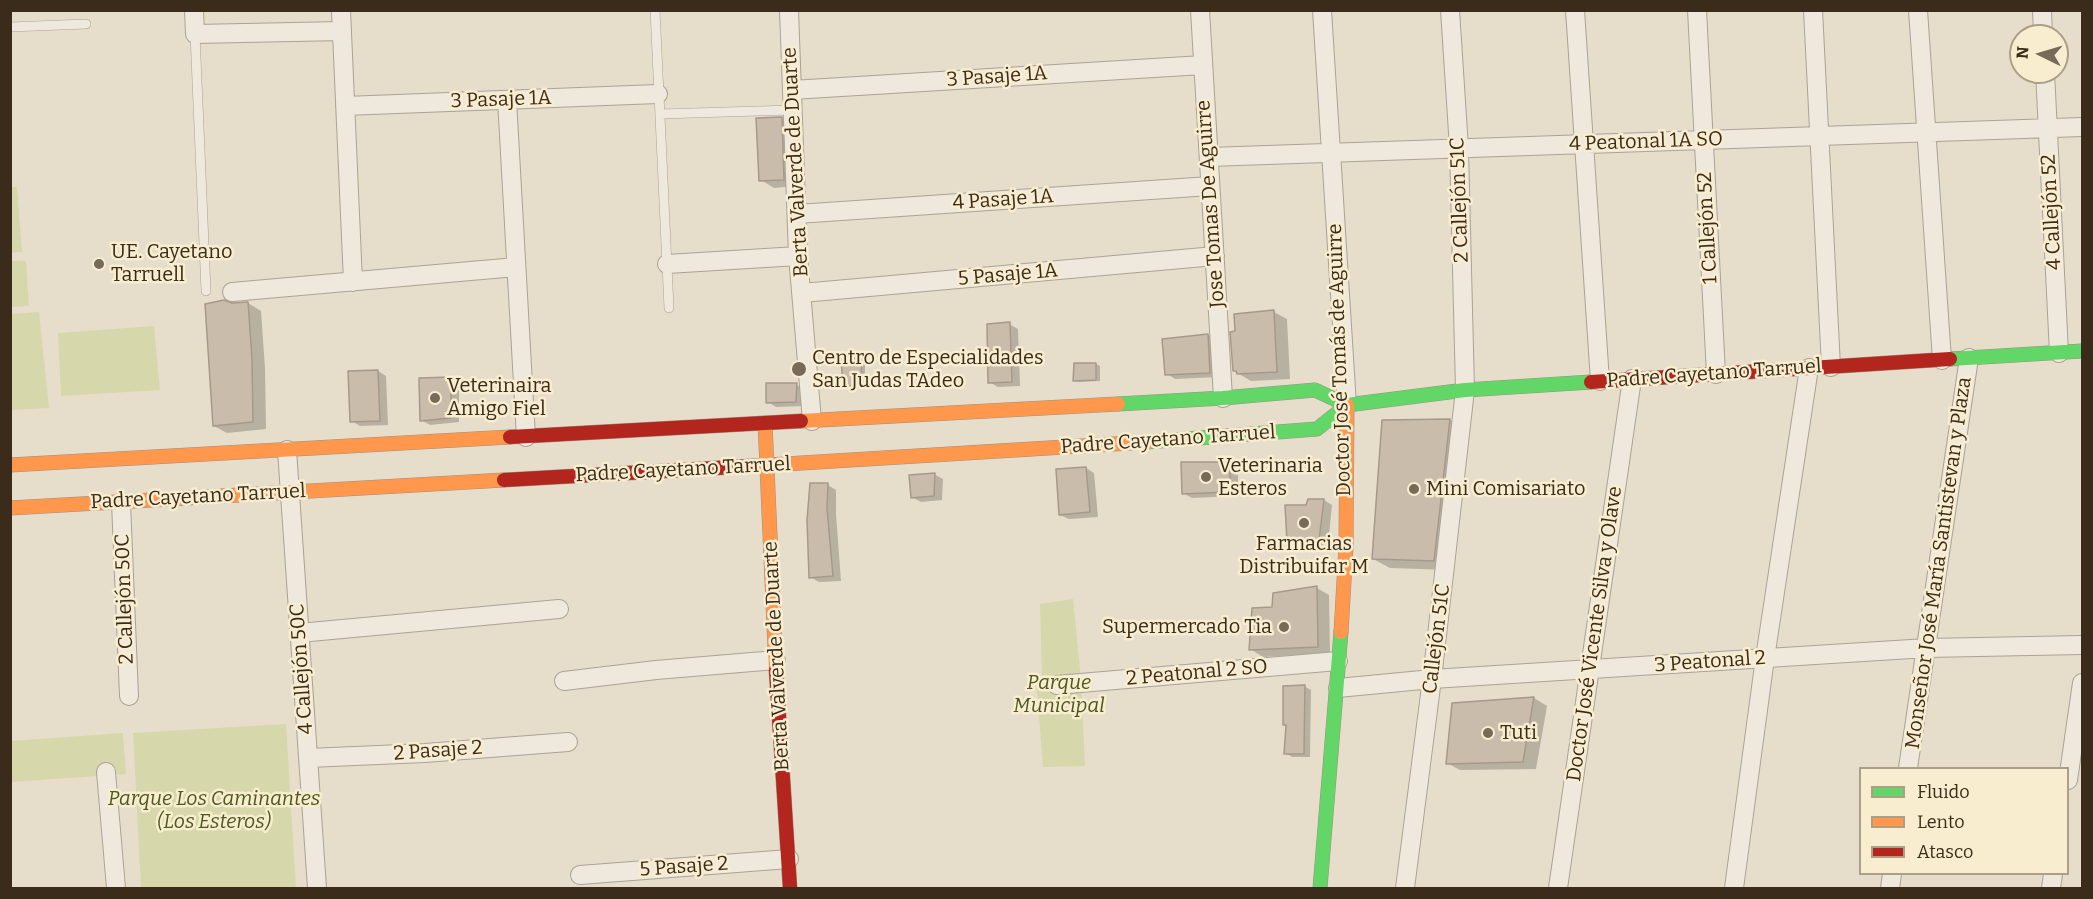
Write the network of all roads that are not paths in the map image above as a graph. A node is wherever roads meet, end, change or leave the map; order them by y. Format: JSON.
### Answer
{"nodes":[{"id":1,"x":194,"y":10,"type":"edge"},
{"id":2,"x":341,"y":10,"type":"edge"},
{"id":3,"x":655,"y":10,"type":"edge"},
{"id":4,"x":789,"y":10,"type":"edge"},
{"id":5,"x":1200,"y":10,"type":"edge"},
{"id":6,"x":1322,"y":10,"type":"edge"},
{"id":7,"x":1450,"y":10,"type":"edge"},
{"id":8,"x":1575,"y":10,"type":"edge"},
{"id":9,"x":1697,"y":10,"type":"edge"},
{"id":10,"x":1813,"y":10,"type":"edge"},
{"id":11,"x":1918,"y":10,"type":"edge"},
{"id":12,"x":86,"y":24,"type":"dead end"},
{"id":13,"x":10,"y":27,"type":"edge"},
{"id":14,"x":342,"y":31,"type":"junction"},
{"id":15,"x":195,"y":34,"type":"junction"},
{"id":16,"x":1203,"y":65,"type":"junction"},
{"id":17,"x":2046,"y":84,"type":"edge"},
{"id":18,"x":792,"y":90,"type":"junction"},
{"id":19,"x":658,"y":94,"type":"junction"},
{"id":20,"x":507,"y":100,"type":"junction"},
{"id":21,"x":345,"y":106,"type":"junction"},
{"id":22,"x":792,"y":111,"type":"junction"},
{"id":23,"x":660,"y":114,"type":"junction"},
{"id":24,"x":2082,"y":127,"type":"edge"},
{"id":25,"x":2048,"y":128,"type":"junction"},
{"id":26,"x":1925,"y":133,"type":"junction"},
{"id":27,"x":1820,"y":136,"type":"junction"},
{"id":28,"x":1704,"y":140,"type":"junction"},
{"id":29,"x":1584,"y":144,"type":"junction"},
{"id":30,"x":1459,"y":148,"type":"junction"},
{"id":31,"x":1331,"y":153,"type":"junction"},
{"id":32,"x":1209,"y":157,"type":"junction"},
{"id":33,"x":1210,"y":186,"type":"junction"},
{"id":34,"x":796,"y":214,"type":"junction"},
{"id":35,"x":798,"y":256,"type":"junction"},
{"id":36,"x":1215,"y":256,"type":"junction"},
{"id":37,"x":667,"y":264,"type":"junction"},
{"id":38,"x":516,"y":267,"type":"junction"},
{"id":39,"x":353,"y":282,"type":"junction"},
{"id":40,"x":206,"y":291,"type":"dead end"},
{"id":41,"x":232,"y":292,"type":"dead end"},
{"id":42,"x":802,"y":293,"type":"junction"},
{"id":43,"x":669,"y":308,"type":"dead end"},
{"id":44,"x":2082,"y":351,"type":"edge"},
{"id":45,"x":2059,"y":352,"type":"junction"},
{"id":46,"x":1969,"y":358,"type":"junction"},
{"id":47,"x":1942,"y":360,"type":"junction"},
{"id":48,"x":1831,"y":367,"type":"junction"},
{"id":49,"x":1809,"y":368,"type":"junction"},
{"id":50,"x":1716,"y":374,"type":"junction"},
{"id":51,"x":1632,"y":379,"type":"junction"},
{"id":52,"x":1600,"y":381,"type":"junction"},
{"id":53,"x":1465,"y":390,"type":"junction"},
{"id":54,"x":1223,"y":398,"type":"junction"},
{"id":55,"x":1347,"y":405,"type":"junction"},
{"id":56,"x":812,"y":421,"type":"junction"},
{"id":57,"x":765,"y":423,"type":"junction"},
{"id":58,"x":526,"y":437,"type":"junction"},
{"id":59,"x":287,"y":450,"type":"junction"},
{"id":60,"x":10,"y":465,"type":"edge"},
{"id":61,"x":766,"y":465,"type":"junction"},
{"id":62,"x":290,"y":492,"type":"junction"},
{"id":63,"x":121,"y":502,"type":"junction"},
{"id":64,"x":10,"y":508,"type":"edge"},
{"id":65,"x":559,"y":609,"type":"dead end"},
{"id":66,"x":300,"y":633,"type":"junction"},
{"id":67,"x":2082,"y":645,"type":"edge"},
{"id":68,"x":1927,"y":648,"type":"junction"},
{"id":69,"x":1765,"y":658,"type":"junction"},
{"id":70,"x":776,"y":660,"type":"junction"},
{"id":71,"x":1338,"y":661,"type":"junction"},
{"id":72,"x":1590,"y":669,"type":"junction"},
{"id":73,"x":1432,"y":679,"type":"junction"},
{"id":74,"x":564,"y":681,"type":"dead end"},
{"id":75,"x":2082,"y":683,"type":"edge"},
{"id":76,"x":1057,"y":685,"type":"dead end"},
{"id":77,"x":1338,"y":688,"type":"junction"},
{"id":78,"x":129,"y":696,"type":"dead end"},
{"id":79,"x":568,"y":742,"type":"dead end"},
{"id":80,"x":308,"y":758,"type":"junction"},
{"id":81,"x":1908,"y":767,"type":"edge"},
{"id":82,"x":2069,"y":767,"type":"edge"},
{"id":83,"x":106,"y":772,"type":"dead end"},
{"id":84,"x":789,"y":859,"type":"junction"},
{"id":85,"x":580,"y":875,"type":"dead end"},
{"id":86,"x":116,"y":888,"type":"edge"},
{"id":87,"x":317,"y":888,"type":"edge"},
{"id":88,"x":790,"y":888,"type":"edge"},
{"id":89,"x":1320,"y":888,"type":"edge"},
{"id":90,"x":1405,"y":888,"type":"edge"},
{"id":91,"x":1558,"y":888,"type":"edge"},
{"id":92,"x":1734,"y":888,"type":"edge"}],
"edges":[{"from":1,"to":15,"type":"street"},
{"from":2,"to":14,"type":"street"},
{"from":3,"to":19,"type":"lane"},
{"from":4,"to":18,"type":"street","name":"Berta Valverde de Duarte"},
{"from":5,"to":16,"type":"street","name":"Jose Tomas De Aguirre"},
{"from":6,"to":31,"type":"street","name":"Doctor José Tomás de Aguirre"},
{"from":7,"to":30,"type":"street","name":"2 Callejón 51C"},
{"from":8,"to":29,"type":"street"},
{"from":9,"to":28,"type":"street","name":"1 Callejón 52"},
{"from":10,"to":27,"type":"street"},
{"from":11,"to":26,"type":"street","name":"Monseñor José María Santistevan y Plaza"},
{"from":12,"to":13,"type":"lane"},
{"from":14,"to":15,"type":"street"},
{"from":14,"to":21,"type":"street"},
{"from":15,"to":40,"type":"lane"},
{"from":16,"to":18,"type":"street","name":"3 Pasaje 1A"},
{"from":16,"to":32,"type":"street","name":"Jose Tomas De Aguirre"},
{"from":17,"to":25,"type":"street","name":"4 Callejón 52"},
{"from":18,"to":22,"type":"street","name":"Berta Valverde de Duarte"},
{"from":19,"to":20,"type":"street","name":"3 Pasaje 1A"},
{"from":19,"to":23,"type":"lane"},
{"from":20,"to":21,"type":"street","name":"3 Pasaje 1A"},
{"from":20,"to":38,"type":"street"},
{"from":21,"to":39,"type":"street"},
{"from":22,"to":23,"type":"lane"},
{"from":22,"to":34,"type":"street","name":"Berta Valverde de Duarte"},
{"from":23,"to":37,"type":"lane"},
{"from":24,"to":25,"type":"street","name":"4 Peatonal 1A SO"},
{"from":25,"to":26,"type":"street","name":"4 Peatonal 1A SO"},
{"from":25,"to":45,"type":"street","name":"4 Callejón 52"},
{"from":26,"to":27,"type":"street","name":"4 Peatonal 1A SO"},
{"from":26,"to":47,"type":"street","name":"Monseñor José María Santistevan y Plaza"},
{"from":27,"to":28,"type":"street","name":"4 Peatonal 1A SO"},
{"from":27,"to":48,"type":"street"},
{"from":28,"to":29,"type":"street","name":"4 Peatonal 1A SO"},
{"from":28,"to":50,"type":"street","name":"1 Callejón 52"},
{"from":29,"to":30,"type":"street","name":"4 Peatonal 1A SO"},
{"from":29,"to":52,"type":"street"},
{"from":30,"to":31,"type":"street","name":"4 Peatonal 1A SO"},
{"from":30,"to":53,"type":"street","name":"2 Callejón 51C"},
{"from":31,"to":32,"type":"street","name":"4 Peatonal 1A SO"},
{"from":31,"to":55,"type":"street","name":"Doctor José Tomás de Aguirre"},
{"from":32,"to":33,"type":"street","name":"Jose Tomas De Aguirre"},
{"from":33,"to":34,"type":"street","name":"4 Pasaje 1A"},
{"from":33,"to":36,"type":"street","name":"Jose Tomas De Aguirre"},
{"from":34,"to":35,"type":"street","name":"Berta Valverde de Duarte"},
{"from":35,"to":37,"type":"street"},
{"from":35,"to":42,"type":"street","name":"Berta Valverde de Duarte"},
{"from":36,"to":42,"type":"street","name":"5 Pasaje 1A"},
{"from":36,"to":54,"type":"street","name":"Jose Tomas De Aguirre"},
{"from":37,"to":43,"type":"lane"},
{"from":38,"to":39,"type":"street"},
{"from":38,"to":58,"type":"street"},
{"from":39,"to":41,"type":"street"},
{"from":42,"to":56,"type":"street","name":"Berta Valverde de Duarte"},
{"from":44,"to":45,"type":"street","name":"Padre Cayetano Tarruel"},
{"from":45,"to":46,"type":"street","name":"Padre Cayetano Tarruel"},
{"from":46,"to":47,"type":"street","name":"Padre Cayetano Tarruel"},
{"from":46,"to":68,"type":"street","name":"Monseñor José María Santistevan y Plaza"},
{"from":47,"to":48,"type":"street","name":"Padre Cayetano Tarruel"},
{"from":48,"to":49,"type":"street","name":"Padre Cayetano Tarruel"},
{"from":49,"to":50,"type":"street","name":"Padre Cayetano Tarruel"},
{"from":49,"to":69,"type":"street"},
{"from":50,"to":51,"type":"street","name":"Padre Cayetano Tarruel"},
{"from":51,"to":52,"type":"street","name":"Padre Cayetano Tarruel"},
{"from":51,"to":72,"type":"street","name":"Doctor José Vicente Silva y Olave"},
{"from":52,"to":53,"type":"street","name":"Padre Cayetano Tarruel"},
{"from":53,"to":55,"type":"street","name":"Padre Cayetano Tarruel"},
{"from":53,"to":73,"type":"street","name":"Callejón 51C"},
{"from":54,"to":55,"type":"street","name":"Padre Cayetano Tarruel"},
{"from":54,"to":56,"type":"street","name":"Padre Cayetano Tarruel"},
{"from":55,"to":61,"type":"street","name":"Padre Cayetano Tarruel"},
{"from":55,"to":71,"type":"street","name":"Doctor José Tomás de Aguirre"},
{"from":56,"to":57,"type":"street","name":"Padre Cayetano Tarruel"},
{"from":57,"to":58,"type":"street","name":"Padre Cayetano Tarruel"},
{"from":57,"to":61,"type":"street","name":"Berta Valverde de Duarte"},
{"from":58,"to":59,"type":"street","name":"Padre Cayetano Tarruel"},
{"from":59,"to":60,"type":"street","name":"Padre Cayetano Tarruel"},
{"from":59,"to":62,"type":"street","name":"4 Callejón 50C"},
{"from":61,"to":62,"type":"street","name":"Padre Cayetano Tarruel"},
{"from":61,"to":70,"type":"street","name":"Berta Valverde de Duarte"},
{"from":62,"to":63,"type":"street","name":"Padre Cayetano Tarruel"},
{"from":62,"to":66,"type":"street","name":"4 Callejón 50C"},
{"from":63,"to":64,"type":"street","name":"Padre Cayetano Tarruel"},
{"from":63,"to":78,"type":"street","name":"2 Callejón 50C"},
{"from":65,"to":66,"type":"street"},
{"from":66,"to":80,"type":"street","name":"4 Callejón 50C"},
{"from":67,"to":68,"type":"street","name":"3 Peatonal 2"},
{"from":68,"to":69,"type":"street","name":"3 Peatonal 2"},
{"from":68,"to":81,"type":"street","name":"Monseñor José María Santistevan y Plaza"},
{"from":69,"to":72,"type":"street","name":"3 Peatonal 2"},
{"from":69,"to":92,"type":"street"},
{"from":70,"to":74,"type":"street"},
{"from":70,"to":84,"type":"street","name":"Berta Valverde de Duarte"},
{"from":71,"to":76,"type":"street","name":"2 Peatonal 2 SO"},
{"from":71,"to":77,"type":"street","name":"Doctor José Tomás de Aguirre"},
{"from":72,"to":73,"type":"street","name":"3 Peatonal 2"},
{"from":72,"to":91,"type":"street","name":"Doctor José Vicente Silva y Olave"},
{"from":73,"to":77,"type":"street","name":"3 Peatonal 2"},
{"from":73,"to":90,"type":"street","name":"Callejón 51C"},
{"from":75,"to":82,"type":"street"},
{"from":77,"to":89,"type":"street","name":"Doctor José Tomás de Aguirre"},
{"from":79,"to":80,"type":"street","name":"2 Pasaje 2"},
{"from":80,"to":87,"type":"street","name":"4 Callejón 50C"},
{"from":83,"to":86,"type":"street"},
{"from":84,"to":85,"type":"street","name":"5 Pasaje 2"},
{"from":84,"to":88,"type":"street","name":"Berta Valverde de Duarte"}]}
